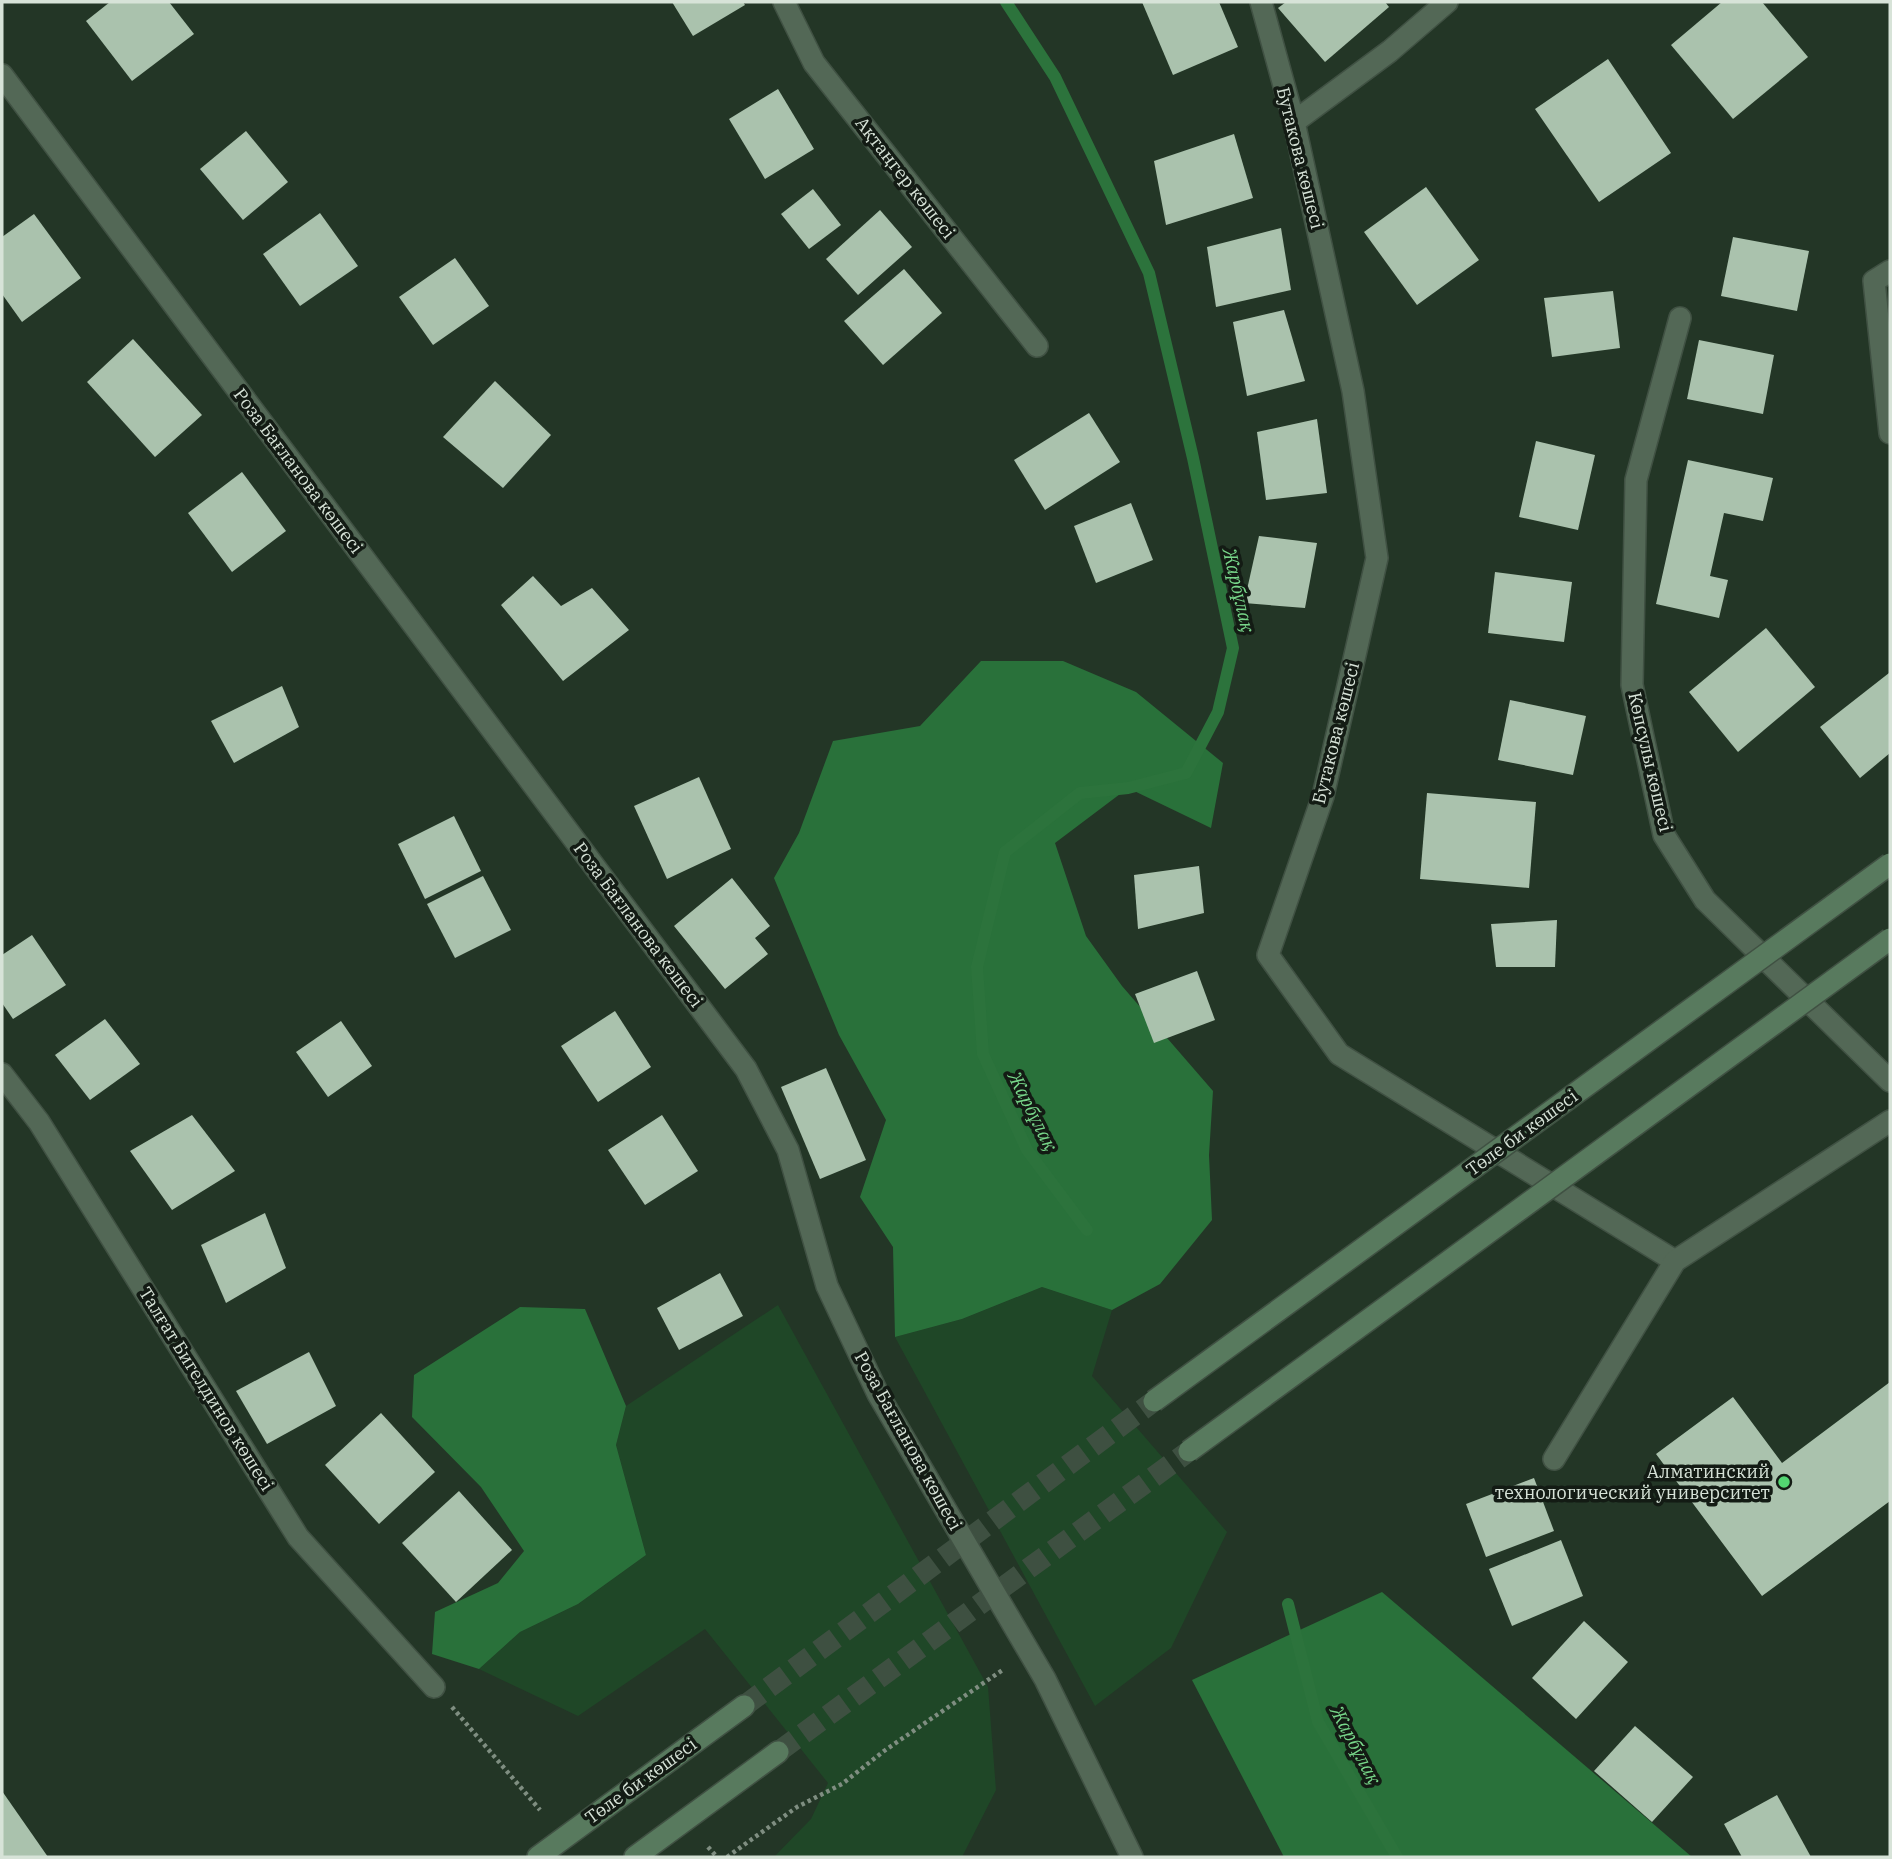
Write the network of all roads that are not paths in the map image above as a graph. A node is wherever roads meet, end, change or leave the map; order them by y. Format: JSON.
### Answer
{"nodes":[{"id":1,"x":784,"y":2,"type":"edge"},
{"id":2,"x":1261,"y":2,"type":"edge"},
{"id":3,"x":1447,"y":2,"type":"edge"},
{"id":4,"x":2,"y":75,"type":"edge"},
{"id":5,"x":1294,"y":122,"type":"junction"},
{"id":6,"x":1890,"y":271,"type":"edge"},
{"id":7,"x":1680,"y":317,"type":"dead end"},
{"id":8,"x":1037,"y":346,"type":"dead end"},
{"id":9,"x":1890,"y":433,"type":"edge"},
{"id":10,"x":1890,"y":864,"type":"edge"},
{"id":11,"x":1890,"y":939,"type":"edge"},
{"id":12,"x":2,"y":1074,"type":"edge"},
{"id":13,"x":1890,"y":1081,"type":"edge"},
{"id":14,"x":1890,"y":1121,"type":"edge"},
{"id":15,"x":1675,"y":1261,"type":"junction"},
{"id":16,"x":1154,"y":1402,"type":"tunnel mouth"},
{"id":17,"x":1189,"y":1451,"type":"tunnel mouth"},
{"id":18,"x":1554,"y":1459,"type":"dead end"},
{"id":19,"x":434,"y":1687,"type":"road end"},
{"id":20,"x":744,"y":1706,"type":"tunnel mouth"},
{"id":21,"x":778,"y":1752,"type":"tunnel mouth"},
{"id":22,"x":538,"y":1857,"type":"edge"},
{"id":23,"x":635,"y":1857,"type":"edge"},
{"id":24,"x":1132,"y":1857,"type":"edge"}],
"edges":[{"from":1,"to":8,"type":"street","name":"Ақтаңгер көшесі"},
{"from":2,"to":5,"type":"street","name":"Бутакова көшесі"},
{"from":3,"to":5,"type":"street"},
{"from":4,"to":24,"type":"street","name":"Роза Бағланова көшесі"},
{"from":5,"to":15,"type":"street","name":"Бутакова көшесі"},
{"from":6,"to":9,"type":"street"},
{"from":7,"to":13,"type":"street","name":"Көпсулы көшесі"},
{"from":10,"to":16,"type":"main road","name":"Төле би көшесі","bridge":true},
{"from":11,"to":17,"type":"main road","bridge":true},
{"from":12,"to":19,"type":"street","name":"Талғат Бигелдинов көшесі"},
{"from":14,"to":15,"type":"street"},
{"from":15,"to":18,"type":"street"},
{"from":20,"to":22,"type":"main road","name":"Төле би көшесі"},
{"from":21,"to":23,"type":"main road"}]}
